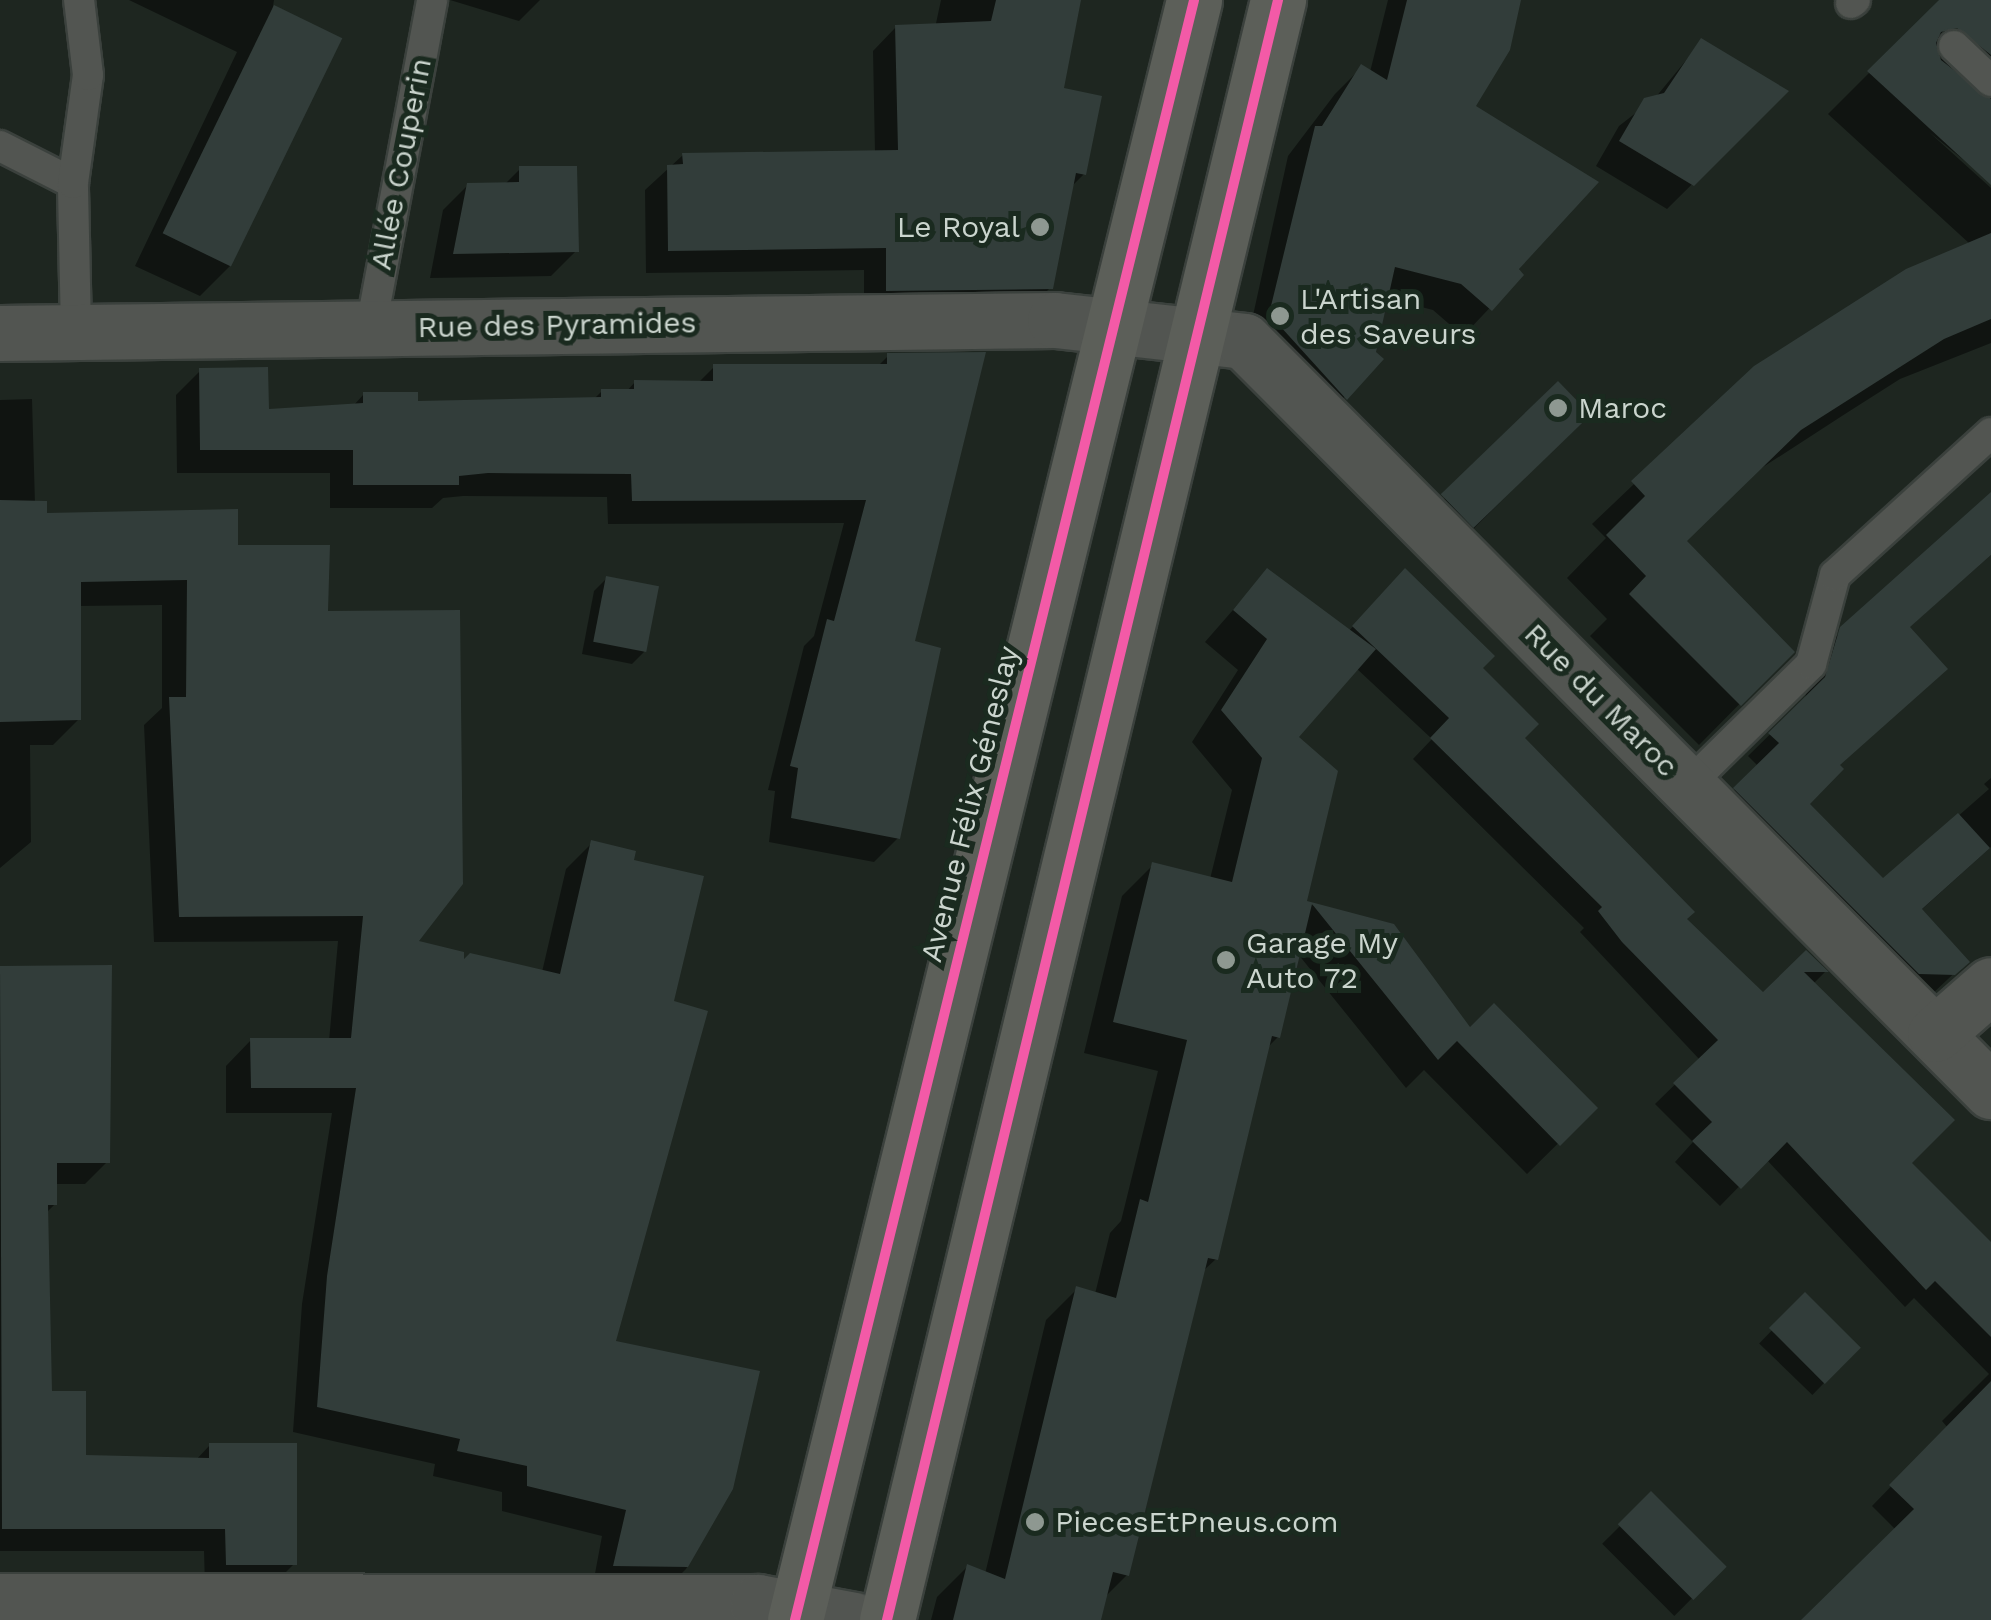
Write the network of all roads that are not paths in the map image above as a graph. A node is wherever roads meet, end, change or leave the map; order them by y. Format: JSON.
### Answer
{"nodes":[{"id":1,"x":79,"y":0,"type":"edge"},
{"id":2,"x":432,"y":0,"type":"edge"},
{"id":3,"x":1194,"y":0,"type":"edge"},
{"id":4,"x":1278,"y":0,"type":"edge"},
{"id":5,"x":1954,"y":46,"type":"dead end"},
{"id":6,"x":1991,"y":80,"type":"edge"},
{"id":7,"x":0,"y":146,"type":"edge"},
{"id":8,"x":73,"y":183,"type":"junction"},
{"id":9,"x":371,"y":327,"type":"junction"},
{"id":10,"x":1112,"y":329,"type":"junction"},
{"id":11,"x":76,"y":331,"type":"junction"},
{"id":12,"x":1198,"y":332,"type":"junction"},
{"id":13,"x":0,"y":333,"type":"edge"},
{"id":14,"x":1991,"y":433,"type":"edge"},
{"id":15,"x":1686,"y":786,"type":"junction"},
{"id":16,"x":1991,"y":985,"type":"edge"},
{"id":17,"x":1935,"y":1034,"type":"junction"},
{"id":18,"x":1991,"y":1091,"type":"edge"},
{"id":19,"x":0,"y":1601,"type":"edge"},
{"id":20,"x":796,"y":1613,"type":"edge"},
{"id":21,"x":854,"y":1620,"type":"edge"},
{"id":22,"x":887,"y":1620,"type":"edge"}],
"edges":[{"from":1,"to":8,"type":"lane"},
{"from":2,"to":9,"type":"lane","name":"Allée Couperin"},
{"from":3,"to":10,"type":"main road","name":"Avenue Félix Géneslay"},
{"from":4,"to":12,"type":"main road"},
{"from":5,"to":6,"type":"lane"},
{"from":7,"to":8,"type":"lane"},
{"from":8,"to":11,"type":"lane"},
{"from":9,"to":10,"type":"street","name":"Rue des Pyramides"},
{"from":9,"to":11,"type":"street","name":"Rue des Pyramides"},
{"from":10,"to":12,"type":"street","name":"Rue des Pyramides"},
{"from":10,"to":20,"type":"main road","name":"Avenue Félix Géneslay"},
{"from":11,"to":13,"type":"street","name":"Rue des Pyramides"},
{"from":12,"to":15,"type":"street","name":"Rue du Maroc"},
{"from":12,"to":22,"type":"main road"},
{"from":14,"to":15,"type":"lane"},
{"from":15,"to":17,"type":"street","name":"Rue du Maroc"},
{"from":16,"to":17,"type":"street"},
{"from":17,"to":18,"type":"street","name":"Rue du Maroc"},
{"from":19,"to":20,"type":"street"},
{"from":20,"to":21,"type":"street"}]}
